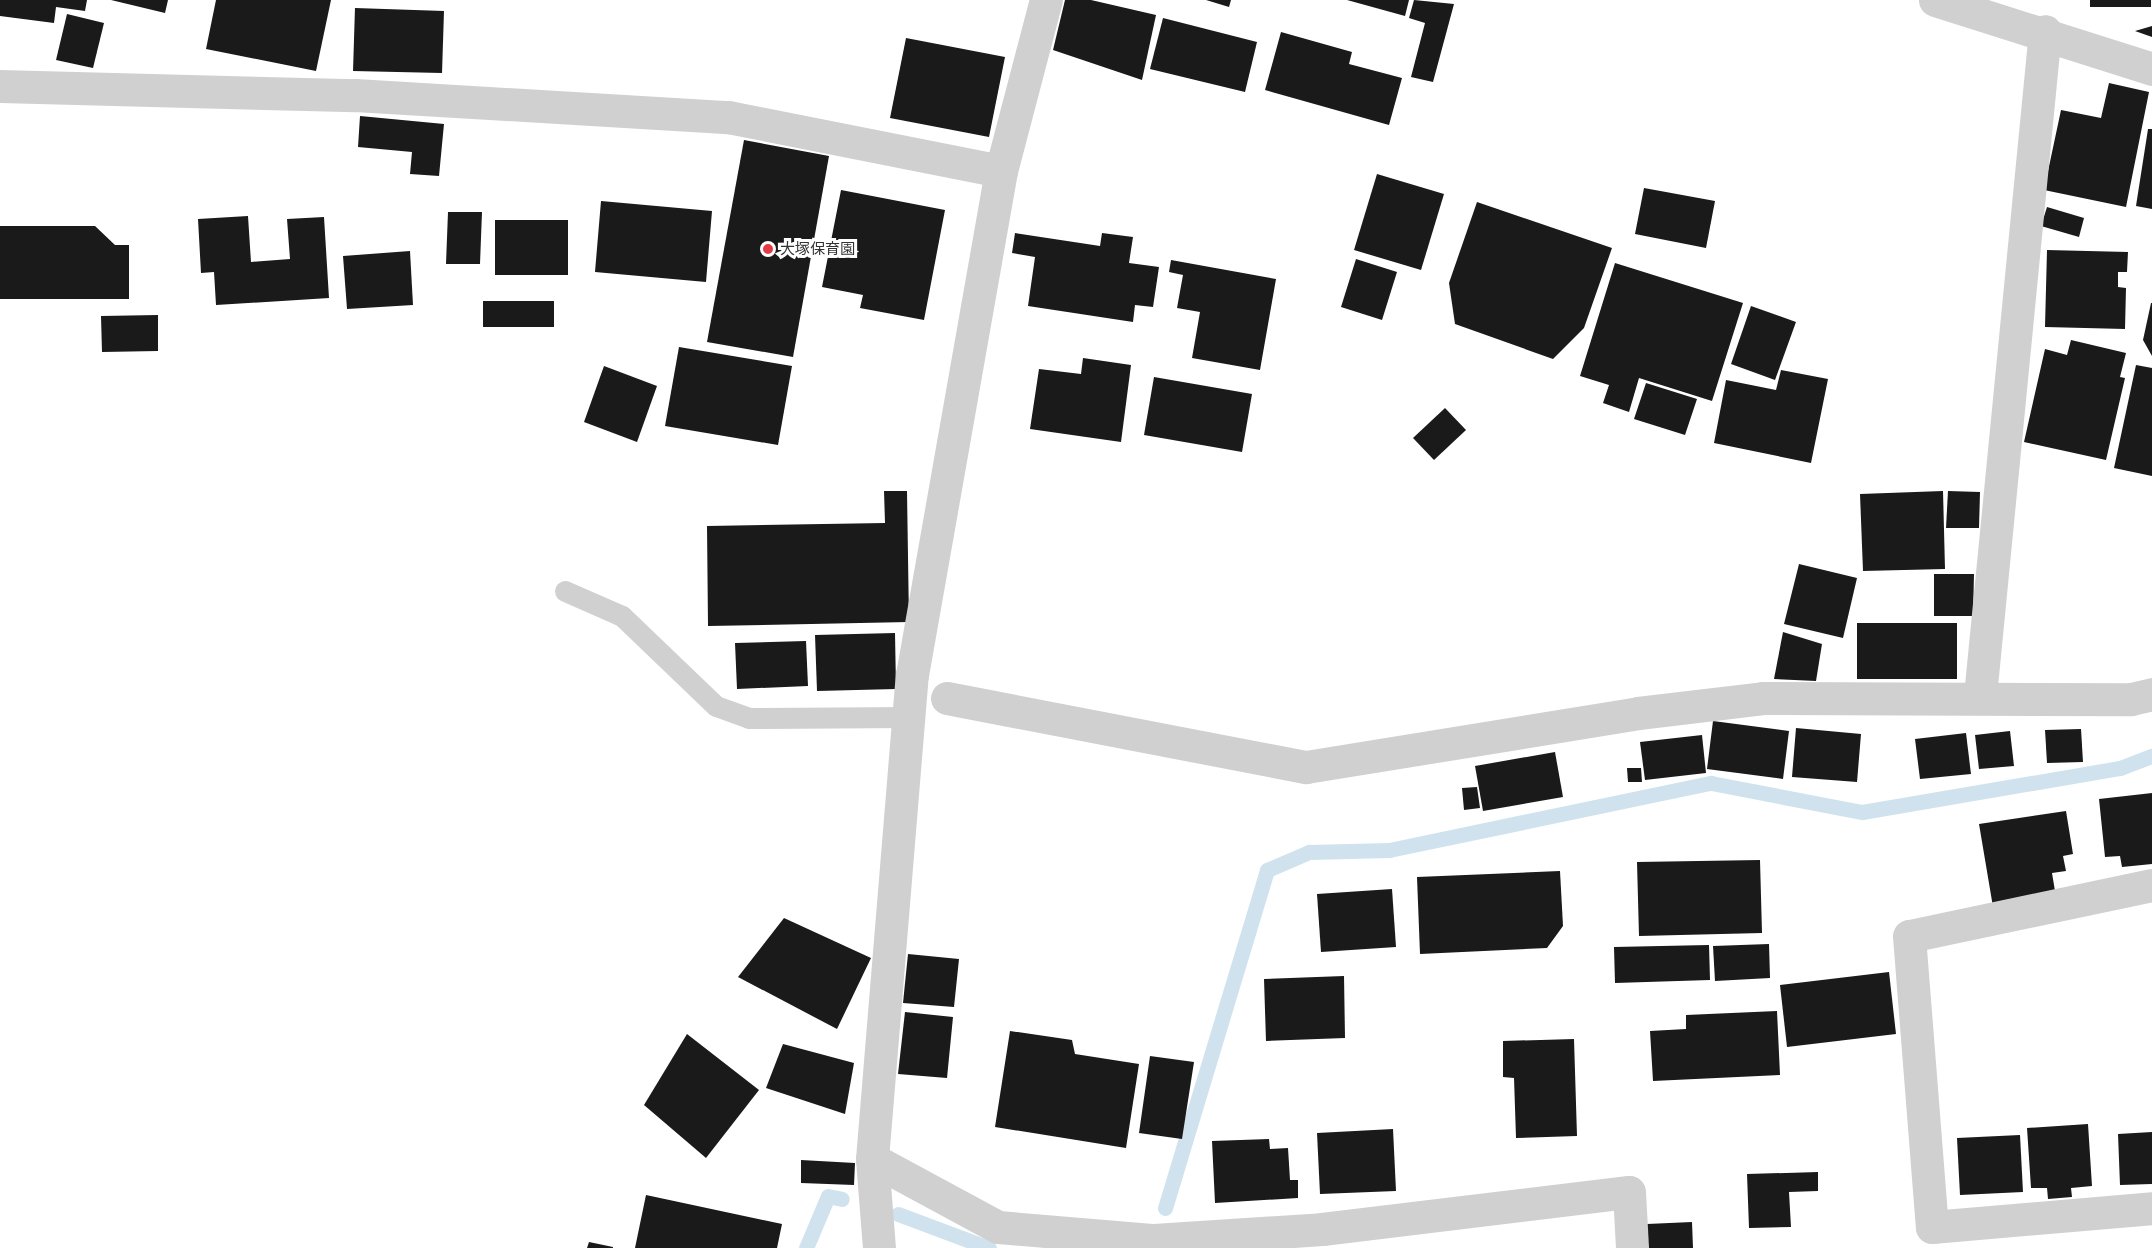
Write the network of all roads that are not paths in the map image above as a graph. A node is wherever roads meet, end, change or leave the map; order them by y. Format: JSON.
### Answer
{"nodes":[{"id":1,"x":1046,"y":0,"type":"edge"},
{"id":2,"x":1935,"y":0,"type":"edge"},
{"id":3,"x":2044,"y":31,"type":"junction"},
{"id":4,"x":2152,"y":69,"type":"edge"},
{"id":5,"x":0,"y":86,"type":"edge"},
{"id":6,"x":1001,"y":171,"type":"junction"},
{"id":7,"x":565,"y":591,"type":"dead end"},
{"id":8,"x":2152,"y":694,"type":"edge"},
{"id":9,"x":1980,"y":696,"type":"junction"},
{"id":10,"x":948,"y":698,"type":"dead end"},
{"id":11,"x":909,"y":717,"type":"junction"},
{"id":12,"x":2152,"y":885,"type":"edge"},
{"id":13,"x":872,"y":1159,"type":"junction"},
{"id":14,"x":2152,"y":1208,"type":"edge"},
{"id":15,"x":1323,"y":1238,"type":"edge"},
{"id":16,"x":879,"y":1248,"type":"edge"},
{"id":17,"x":1632,"y":1248,"type":"edge"}],
"edges":[{"from":1,"to":6,"type":"street"},
{"from":2,"to":3,"type":"street"},
{"from":3,"to":4,"type":"street"},
{"from":3,"to":9,"type":"street"},
{"from":5,"to":6,"type":"street"},
{"from":6,"to":11,"type":"street"},
{"from":7,"to":11,"type":"lane"},
{"from":8,"to":9,"type":"street"},
{"from":9,"to":10,"type":"street"},
{"from":11,"to":13,"type":"street"},
{"from":12,"to":14,"type":"street"},
{"from":13,"to":15,"type":"street"},
{"from":13,"to":16,"type":"street"},
{"from":15,"to":17,"type":"street"}]}
